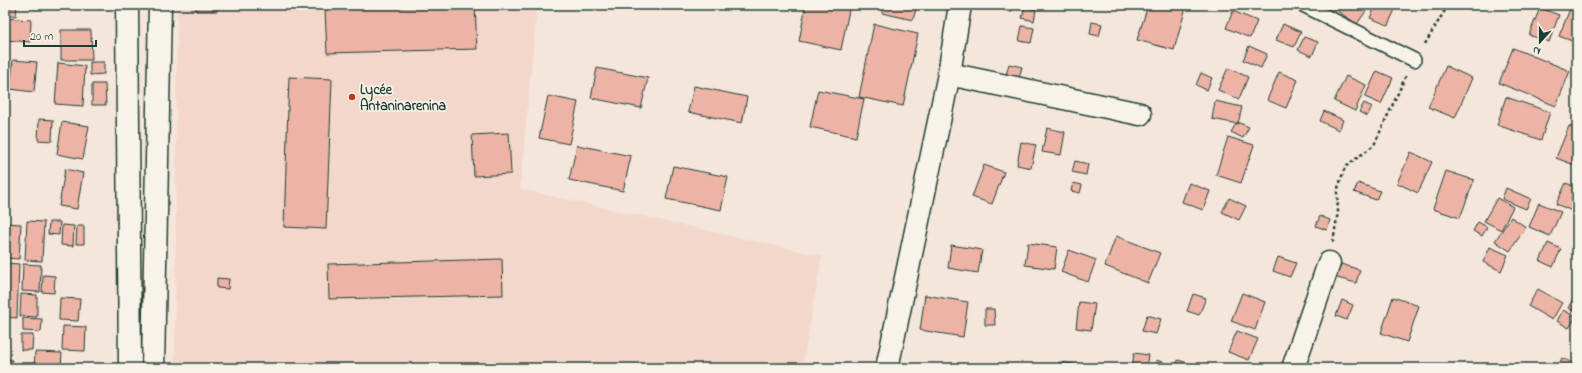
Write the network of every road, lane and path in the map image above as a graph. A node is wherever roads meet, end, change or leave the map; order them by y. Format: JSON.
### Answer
{"nodes":[{"id":1,"x":127,"y":5,"type":"edge"},
{"id":2,"x":160,"y":5,"type":"edge"},
{"id":3,"x":960,"y":5,"type":"edge"},
{"id":4,"x":1303,"y":5,"type":"edge"},
{"id":5,"x":1448,"y":5,"type":"edge"},
{"id":6,"x":1414,"y":60,"type":"junction"},
{"id":7,"x":949,"y":74,"type":"junction"},
{"id":8,"x":1140,"y":114,"type":"dead end"},
{"id":9,"x":1329,"y":263,"type":"joint"},
{"id":10,"x":130,"y":366,"type":"edge"},
{"id":11,"x":153,"y":367,"type":"edge"},
{"id":12,"x":887,"y":368,"type":"edge"},
{"id":13,"x":1293,"y":368,"type":"edge"}],
"edges":[{"from":1,"to":10,"type":"street"},
{"from":2,"to":11,"type":"street"},
{"from":3,"to":7,"type":"street"},
{"from":4,"to":6,"type":"lane"},
{"from":5,"to":6,"type":"path"},
{"from":6,"to":9,"type":"path"},
{"from":7,"to":8,"type":"street"},
{"from":7,"to":12,"type":"street"},
{"from":9,"to":13,"type":"street"},
{"from":10,"to":11,"type":"street"}]}
